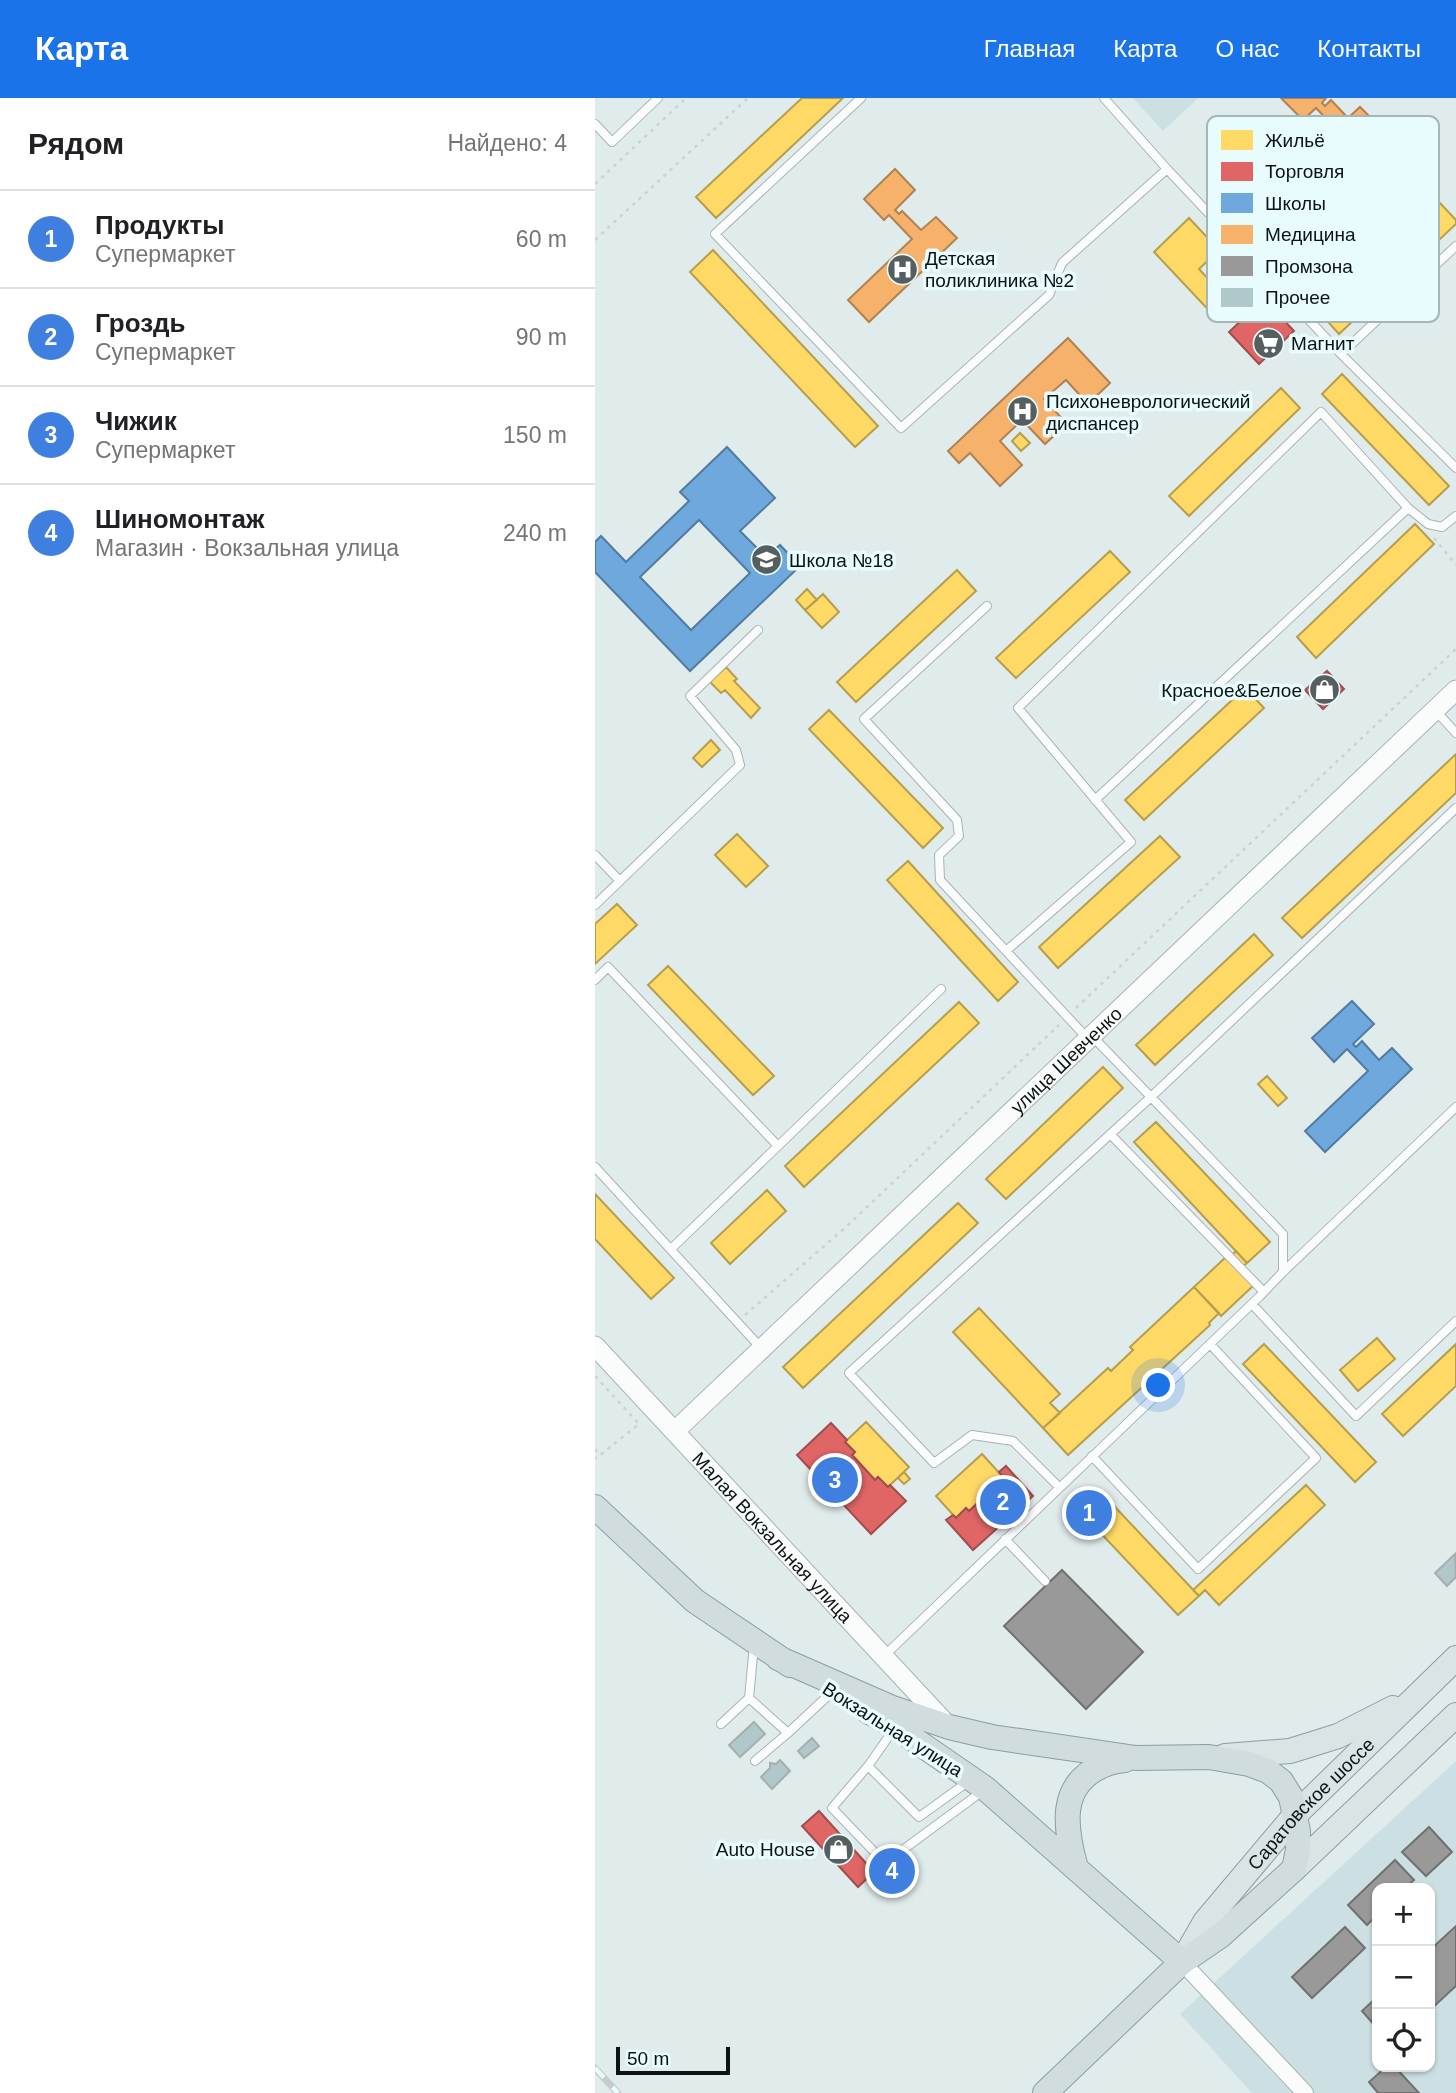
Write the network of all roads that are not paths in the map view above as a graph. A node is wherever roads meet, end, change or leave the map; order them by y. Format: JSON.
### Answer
{"nodes":[{"id":1,"x":659,"y":98,"type":"edge"},
{"id":2,"x":861,"y":98,"type":"edge"},
{"id":3,"x":1104,"y":98,"type":"edge"},
{"id":4,"x":595,"y":124,"type":"edge"},
{"id":5,"x":1167,"y":169,"type":"junction"},
{"id":6,"x":1207,"y":212,"type":"edge"},
{"id":7,"x":1456,"y":246,"type":"edge"},
{"id":8,"x":1439,"y":262,"type":"edge"},
{"id":9,"x":1311,"y":322,"type":"edge"},
{"id":10,"x":1375,"y":322,"type":"edge"},
{"id":11,"x":1341,"y":354,"type":"junction"},
{"id":12,"x":1456,"y":468,"type":"edge"},
{"id":13,"x":1408,"y":508,"type":"junction"},
{"id":14,"x":1456,"y":516,"type":"edge"},
{"id":15,"x":987,"y":606,"type":"dead end"},
{"id":16,"x":758,"y":629,"type":"dead end"},
{"id":17,"x":1456,"y":690,"type":"edge"},
{"id":18,"x":1435,"y":710,"type":"junction"},
{"id":19,"x":1456,"y":733,"type":"edge"},
{"id":20,"x":1095,"y":800,"type":"junction"},
{"id":21,"x":1456,"y":808,"type":"edge"},
{"id":22,"x":595,"y":855,"type":"edge"},
{"id":23,"x":620,"y":881,"type":"junction"},
{"id":24,"x":595,"y":905,"type":"edge"},
{"id":25,"x":1006,"y":951,"type":"junction"},
{"id":26,"x":595,"y":979,"type":"edge"},
{"id":27,"x":941,"y":989,"type":"dead end"},
{"id":28,"x":1090,"y":1037,"type":"junction"},
{"id":29,"x":1151,"y":1097,"type":"junction"},
{"id":30,"x":1456,"y":1107,"type":"edge"},
{"id":31,"x":1110,"y":1134,"type":"junction"},
{"id":32,"x":778,"y":1146,"type":"junction"},
{"id":33,"x":595,"y":1167,"type":"edge"},
{"id":34,"x":671,"y":1249,"type":"junction"},
{"id":35,"x":1283,"y":1272,"type":"junction"},
{"id":36,"x":1264,"y":1292,"type":"junction"},
{"id":37,"x":1252,"y":1304,"type":"junction"},
{"id":38,"x":1456,"y":1321,"type":"edge"},
{"id":39,"x":1209,"y":1344,"type":"junction"},
{"id":40,"x":595,"y":1346,"type":"edge"},
{"id":41,"x":761,"y":1348,"type":"junction"},
{"id":42,"x":675,"y":1431,"type":"junction"},
{"id":43,"x":1092,"y":1456,"type":"junction"},
{"id":44,"x":1059,"y":1487,"type":"junction"},
{"id":45,"x":595,"y":1507,"type":"edge"},
{"id":46,"x":1005,"y":1539,"type":"junction"},
{"id":47,"x":1045,"y":1581,"type":"dead end"},
{"id":48,"x":754,"y":1642,"type":"junction"},
{"id":49,"x":884,"y":1656,"type":"junction"},
{"id":50,"x":778,"y":1657,"type":"junction"},
{"id":51,"x":1456,"y":1658,"type":"edge"},
{"id":52,"x":833,"y":1691,"type":"junction"},
{"id":53,"x":749,"y":1698,"type":"junction"},
{"id":54,"x":1413,"y":1699,"type":"junction"},
{"id":55,"x":1456,"y":1714,"type":"edge"},
{"id":56,"x":721,"y":1724,"type":"dead end"},
{"id":57,"x":896,"y":1727,"type":"junction"},
{"id":58,"x":949,"y":1727,"type":"junction"},
{"id":59,"x":788,"y":1733,"type":"junction"},
{"id":60,"x":1209,"y":1757,"type":"junction"},
{"id":61,"x":1136,"y":1758,"type":"junction"},
{"id":62,"x":755,"y":1761,"type":"dead end"},
{"id":63,"x":868,"y":1766,"type":"junction"},
{"id":64,"x":979,"y":1784,"type":"junction"},
{"id":65,"x":1296,"y":1814,"type":"junction"},
{"id":66,"x":1076,"y":1868,"type":"junction"},
{"id":67,"x":1294,"y":1869,"type":"junction"},
{"id":68,"x":1182,"y":1962,"type":"junction"},
{"id":69,"x":1045,"y":2093,"type":"edge"},
{"id":70,"x":1305,"y":2093,"type":"edge"}],
"edges":[{"from":1,"to":4,"type":"lane"},
{"from":2,"to":5,"type":"lane"},
{"from":3,"to":5,"type":"lane"},
{"from":5,"to":6,"type":"lane"},
{"from":7,"to":8,"type":"lane"},
{"from":9,"to":11,"type":"lane"},
{"from":10,"to":11,"type":"lane"},
{"from":11,"to":12,"type":"lane"},
{"from":13,"to":14,"type":"lane"},
{"from":13,"to":20,"type":"lane"},
{"from":13,"to":20,"type":"lane"},
{"from":15,"to":25,"type":"lane"},
{"from":16,"to":23,"type":"lane"},
{"from":17,"to":18,"type":"street","name":"улица Шевченко"},
{"from":18,"to":19,"type":"lane"},
{"from":18,"to":28,"type":"street","name":"улица Шевченко"},
{"from":20,"to":25,"type":"lane"},
{"from":21,"to":29,"type":"lane"},
{"from":22,"to":23,"type":"lane"},
{"from":23,"to":24,"type":"lane"},
{"from":25,"to":28,"type":"lane"},
{"from":26,"to":32,"type":"lane"},
{"from":27,"to":32,"type":"lane"},
{"from":28,"to":29,"type":"lane"},
{"from":28,"to":41,"type":"street","name":"улица Шевченко"},
{"from":29,"to":31,"type":"lane"},
{"from":29,"to":35,"type":"lane"},
{"from":30,"to":35,"type":"lane"},
{"from":31,"to":36,"type":"lane"},
{"from":31,"to":44,"type":"lane"},
{"from":32,"to":34,"type":"lane"},
{"from":33,"to":34,"type":"lane"},
{"from":34,"to":41,"type":"lane"},
{"from":35,"to":36,"type":"lane"},
{"from":36,"to":37,"type":"lane"},
{"from":37,"to":38,"type":"lane"},
{"from":37,"to":39,"type":"lane"},
{"from":39,"to":43,"type":"lane"},
{"from":39,"to":43,"type":"lane"},
{"from":40,"to":42,"type":"street","name":"Малая Вокзальная улица"},
{"from":41,"to":42,"type":"street","name":"улица Шевченко"},
{"from":42,"to":49,"type":"street","name":"Малая Вокзальная улица"},
{"from":43,"to":44,"type":"lane"},
{"from":44,"to":46,"type":"lane"},
{"from":45,"to":48,"type":"highway","name":"Вокзальная улица"},
{"from":46,"to":47,"type":"lane"},
{"from":46,"to":49,"type":"lane"},
{"from":48,"to":50,"type":"highway","name":"Вокзальная улица"},
{"from":48,"to":53,"type":"lane"},
{"from":49,"to":58,"type":"street","name":"Малая Вокзальная улица"},
{"from":50,"to":52,"type":"highway","name":"Вокзальная улица"},
{"from":50,"to":58,"type":"highway"},
{"from":51,"to":54,"type":"main road","name":"Саратовское шоссе"},
{"from":52,"to":57,"type":"highway","name":"Вокзальная улица"},
{"from":52,"to":59,"type":"lane"},
{"from":53,"to":56,"type":"lane"},
{"from":53,"to":59,"type":"lane"},
{"from":54,"to":60,"type":"main road"},
{"from":54,"to":65,"type":"main road","name":"Саратовское шоссе"},
{"from":55,"to":67,"type":"main road","name":"Саратовское шоссе"},
{"from":57,"to":63,"type":"lane"},
{"from":57,"to":64,"type":"highway","name":"Вокзальная улица"},
{"from":58,"to":61,"type":"highway"},
{"from":59,"to":62,"type":"lane"},
{"from":60,"to":61,"type":"highway"},
{"from":60,"to":65,"type":"highway"},
{"from":61,"to":66,"type":"highway"},
{"from":63,"to":64,"type":"lane"},
{"from":63,"to":64,"type":"lane"},
{"from":64,"to":66,"type":"highway","name":"Вокзальная улица"},
{"from":65,"to":67,"type":"highway"},
{"from":65,"to":68,"type":"main road","name":"Саратовское шоссе"},
{"from":66,"to":68,"type":"highway","name":"Вокзальная улица"},
{"from":67,"to":68,"type":"highway","name":"Саратовское шоссе"},
{"from":68,"to":69,"type":"highway","name":"Саратовское шоссе"},
{"from":68,"to":70,"type":"street"}]}
